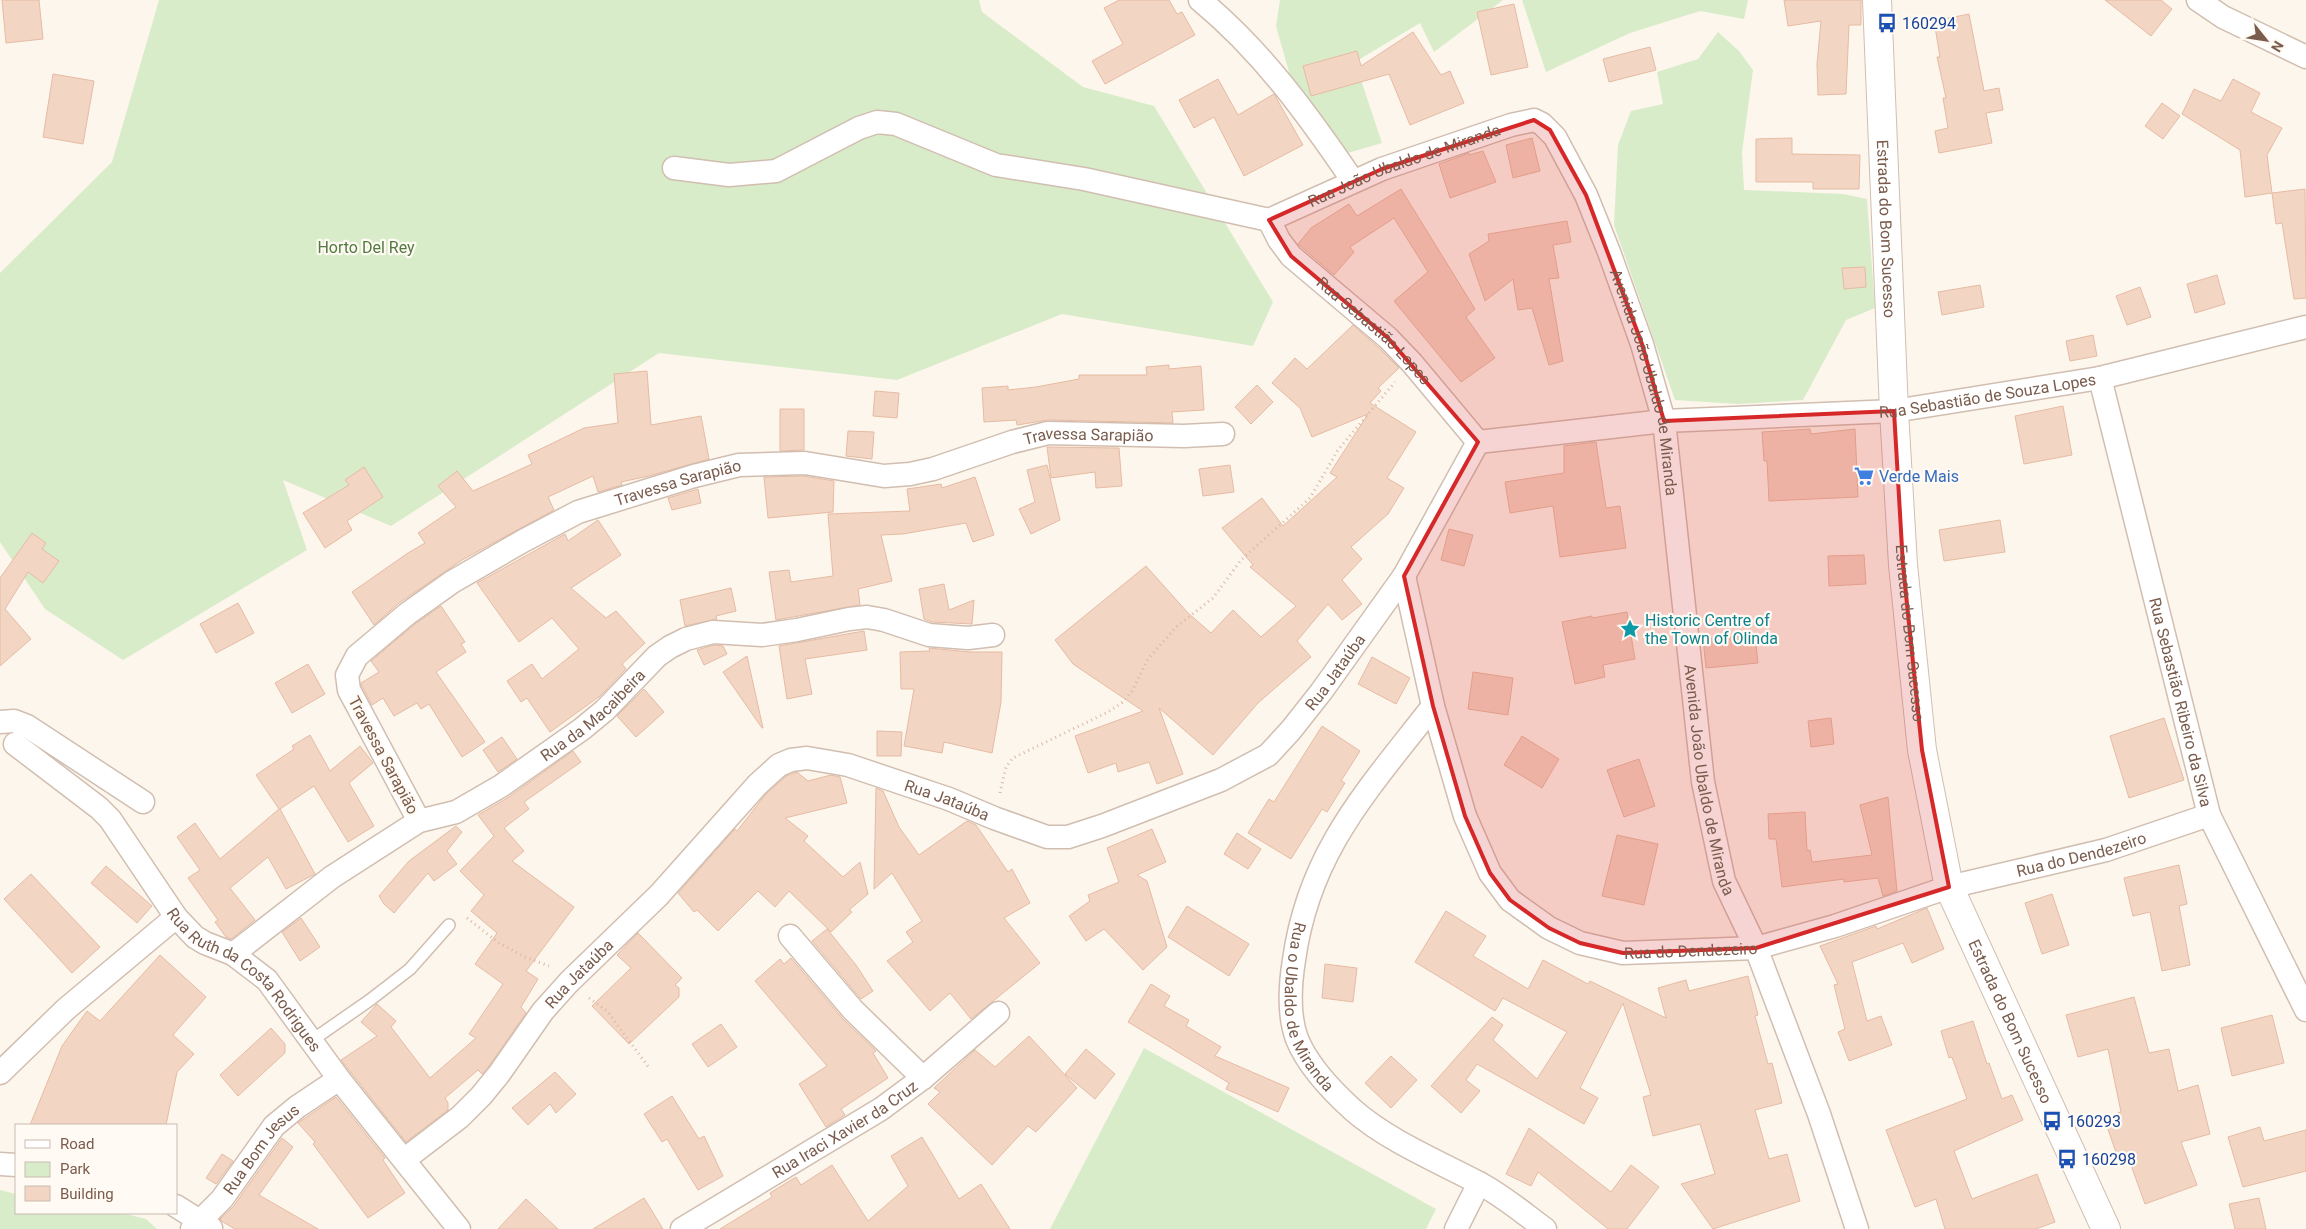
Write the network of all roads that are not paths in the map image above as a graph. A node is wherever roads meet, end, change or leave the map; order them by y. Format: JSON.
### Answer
{"nodes":[{"id":1,"x":1200,"y":0,"type":"edge"},
{"id":2,"x":1877,"y":0,"type":"edge"},
{"id":3,"x":2198,"y":0,"type":"edge"},
{"id":4,"x":2306,"y":57,"type":"edge"},
{"id":5,"x":1542,"y":124,"type":"joint"},
{"id":6,"x":674,"y":168,"type":"dead end"},
{"id":7,"x":1353,"y":181,"type":"junction"},
{"id":8,"x":1269,"y":220,"type":"junction"},
{"id":9,"x":2306,"y":327,"type":"edge"},
{"id":10,"x":2100,"y":378,"type":"junction"},
{"id":11,"x":1894,"y":411,"type":"junction"},
{"id":12,"x":1664,"y":421,"type":"junction"},
{"id":13,"x":1223,"y":434,"type":"dead end"},
{"id":14,"x":1478,"y":442,"type":"junction"},
{"id":15,"x":1404,"y":576,"type":"junction"},
{"id":16,"x":993,"y":635,"type":"dead end"},
{"id":17,"x":1433,"y":706,"type":"junction"},
{"id":18,"x":0,"y":722,"type":"edge"},
{"id":19,"x":16,"y":744,"type":"dead end"},
{"id":20,"x":143,"y":802,"type":"dead end"},
{"id":21,"x":2209,"y":816,"type":"junction"},
{"id":22,"x":419,"y":821,"type":"junction"},
{"id":23,"x":1949,"y":887,"type":"junction"},
{"id":24,"x":176,"y":917,"type":"junction"},
{"id":25,"x":449,"y":925,"type":"dead end"},
{"id":26,"x":790,"y":936,"type":"dead end"},
{"id":27,"x":1756,"y":948,"type":"junction"},
{"id":28,"x":234,"y":954,"type":"junction"},
{"id":29,"x":2306,"y":1010,"type":"edge"},
{"id":30,"x":998,"y":1013,"type":"dead end"},
{"id":31,"x":311,"y":1041,"type":"junction"},
{"id":32,"x":0,"y":1073,"type":"edge"},
{"id":33,"x":923,"y":1078,"type":"junction"},
{"id":34,"x":339,"y":1079,"type":"junction"},
{"id":35,"x":405,"y":1159,"type":"junction"},
{"id":36,"x":0,"y":1164,"type":"edge"},
{"id":37,"x":15,"y":1165,"type":"edge"},
{"id":38,"x":1479,"y":1183,"type":"junction"},
{"id":39,"x":178,"y":1208,"type":"edge"},
{"id":40,"x":202,"y":1226,"type":"edge"},
{"id":41,"x":460,"y":1229,"type":"edge"},
{"id":42,"x":682,"y":1229,"type":"edge"},
{"id":43,"x":1456,"y":1229,"type":"edge"},
{"id":44,"x":1545,"y":1229,"type":"edge"},
{"id":45,"x":1858,"y":1229,"type":"edge"},
{"id":46,"x":2106,"y":1229,"type":"edge"}],
"edges":[{"from":1,"to":7,"type":"street"},
{"from":2,"to":11,"type":"street","name":"Estrada do Bom Sucesso"},
{"from":3,"to":4,"type":"street"},
{"from":5,"to":7,"type":"street","name":"Rua João Ubaldo de Miranda"},
{"from":5,"to":12,"type":"street","name":"Avenida João Ubaldo de Miranda"},
{"from":6,"to":8,"type":"street"},
{"from":7,"to":8,"type":"street","name":"Rua João Ubaldo de Miranda"},
{"from":8,"to":14,"type":"street","name":"Rua Sebastião Lopes"},
{"from":9,"to":10,"type":"street","name":"Rua Sebastião de Souza Lopes"},
{"from":10,"to":11,"type":"street","name":"Rua Sebastião de Souza Lopes"},
{"from":10,"to":21,"type":"street","name":"Rua Sebastião Ribeiro da Silva"},
{"from":11,"to":12,"type":"street","name":"Rua Sebastião de Souza Lopes"},
{"from":11,"to":23,"type":"street","name":"Estrada do Bom Sucesso"},
{"from":12,"to":14,"type":"street","name":"Rua Sebastião de Souza Lopes"},
{"from":12,"to":27,"type":"street","name":"Avenida João Ubaldo de Miranda"},
{"from":13,"to":22,"type":"street","name":"Travessa Sarapião"},
{"from":14,"to":15,"type":"street","name":"Rua Jataúba"},
{"from":15,"to":17,"type":"street","name":"Rua do Dendezeiro"},
{"from":15,"to":35,"type":"street","name":"Rua Jataúba"},
{"from":16,"to":22,"type":"street","name":"Rua da Macaibeira"},
{"from":17,"to":27,"type":"street","name":"Rua do Dendezeiro"},
{"from":17,"to":38,"type":"street","name":"Rua o Ubaldo de Miranda"},
{"from":18,"to":20,"type":"street"},
{"from":19,"to":24,"type":"street","name":"Rua Ruth da Costa Rodrigues"},
{"from":21,"to":23,"type":"street","name":"Rua do Dendezeiro"},
{"from":21,"to":29,"type":"street","name":"Rua Sebastião Ribeiro da Silva"},
{"from":22,"to":28,"type":"street","name":"Rua da Macaibeira"},
{"from":23,"to":27,"type":"street","name":"Rua do Dendezeiro"},
{"from":23,"to":46,"type":"street","name":"Estrada do Bom Sucesso"},
{"from":24,"to":28,"type":"street","name":"Rua Ruth da Costa Rodrigues"},
{"from":24,"to":32,"type":"street"},
{"from":25,"to":31,"type":"lane"},
{"from":26,"to":33,"type":"street"},
{"from":27,"to":45,"type":"street","name":"Avenida João Ubaldo de Miranda"},
{"from":28,"to":31,"type":"street","name":"Rua Ruth da Costa Rodrigues"},
{"from":30,"to":33,"type":"street","name":"Rua Iraci Xavier da Cruz"},
{"from":31,"to":34,"type":"street","name":"Rua Ruth da Costa Rodrigues"},
{"from":33,"to":42,"type":"street","name":"Rua Iraci Xavier da Cruz"},
{"from":34,"to":35,"type":"street","name":"Rua Ruth da Costa Rodrigues"},
{"from":34,"to":40,"type":"street","name":"Rua Bom Jesus"},
{"from":35,"to":41,"type":"street","name":"Rua Ruth da Costa Rodrigues"},
{"from":36,"to":37,"type":"street"},
{"from":38,"to":43,"type":"street"},
{"from":38,"to":44,"type":"street","name":"Rua o Ubaldo de Miranda"},
{"from":39,"to":40,"type":"street"}]}
